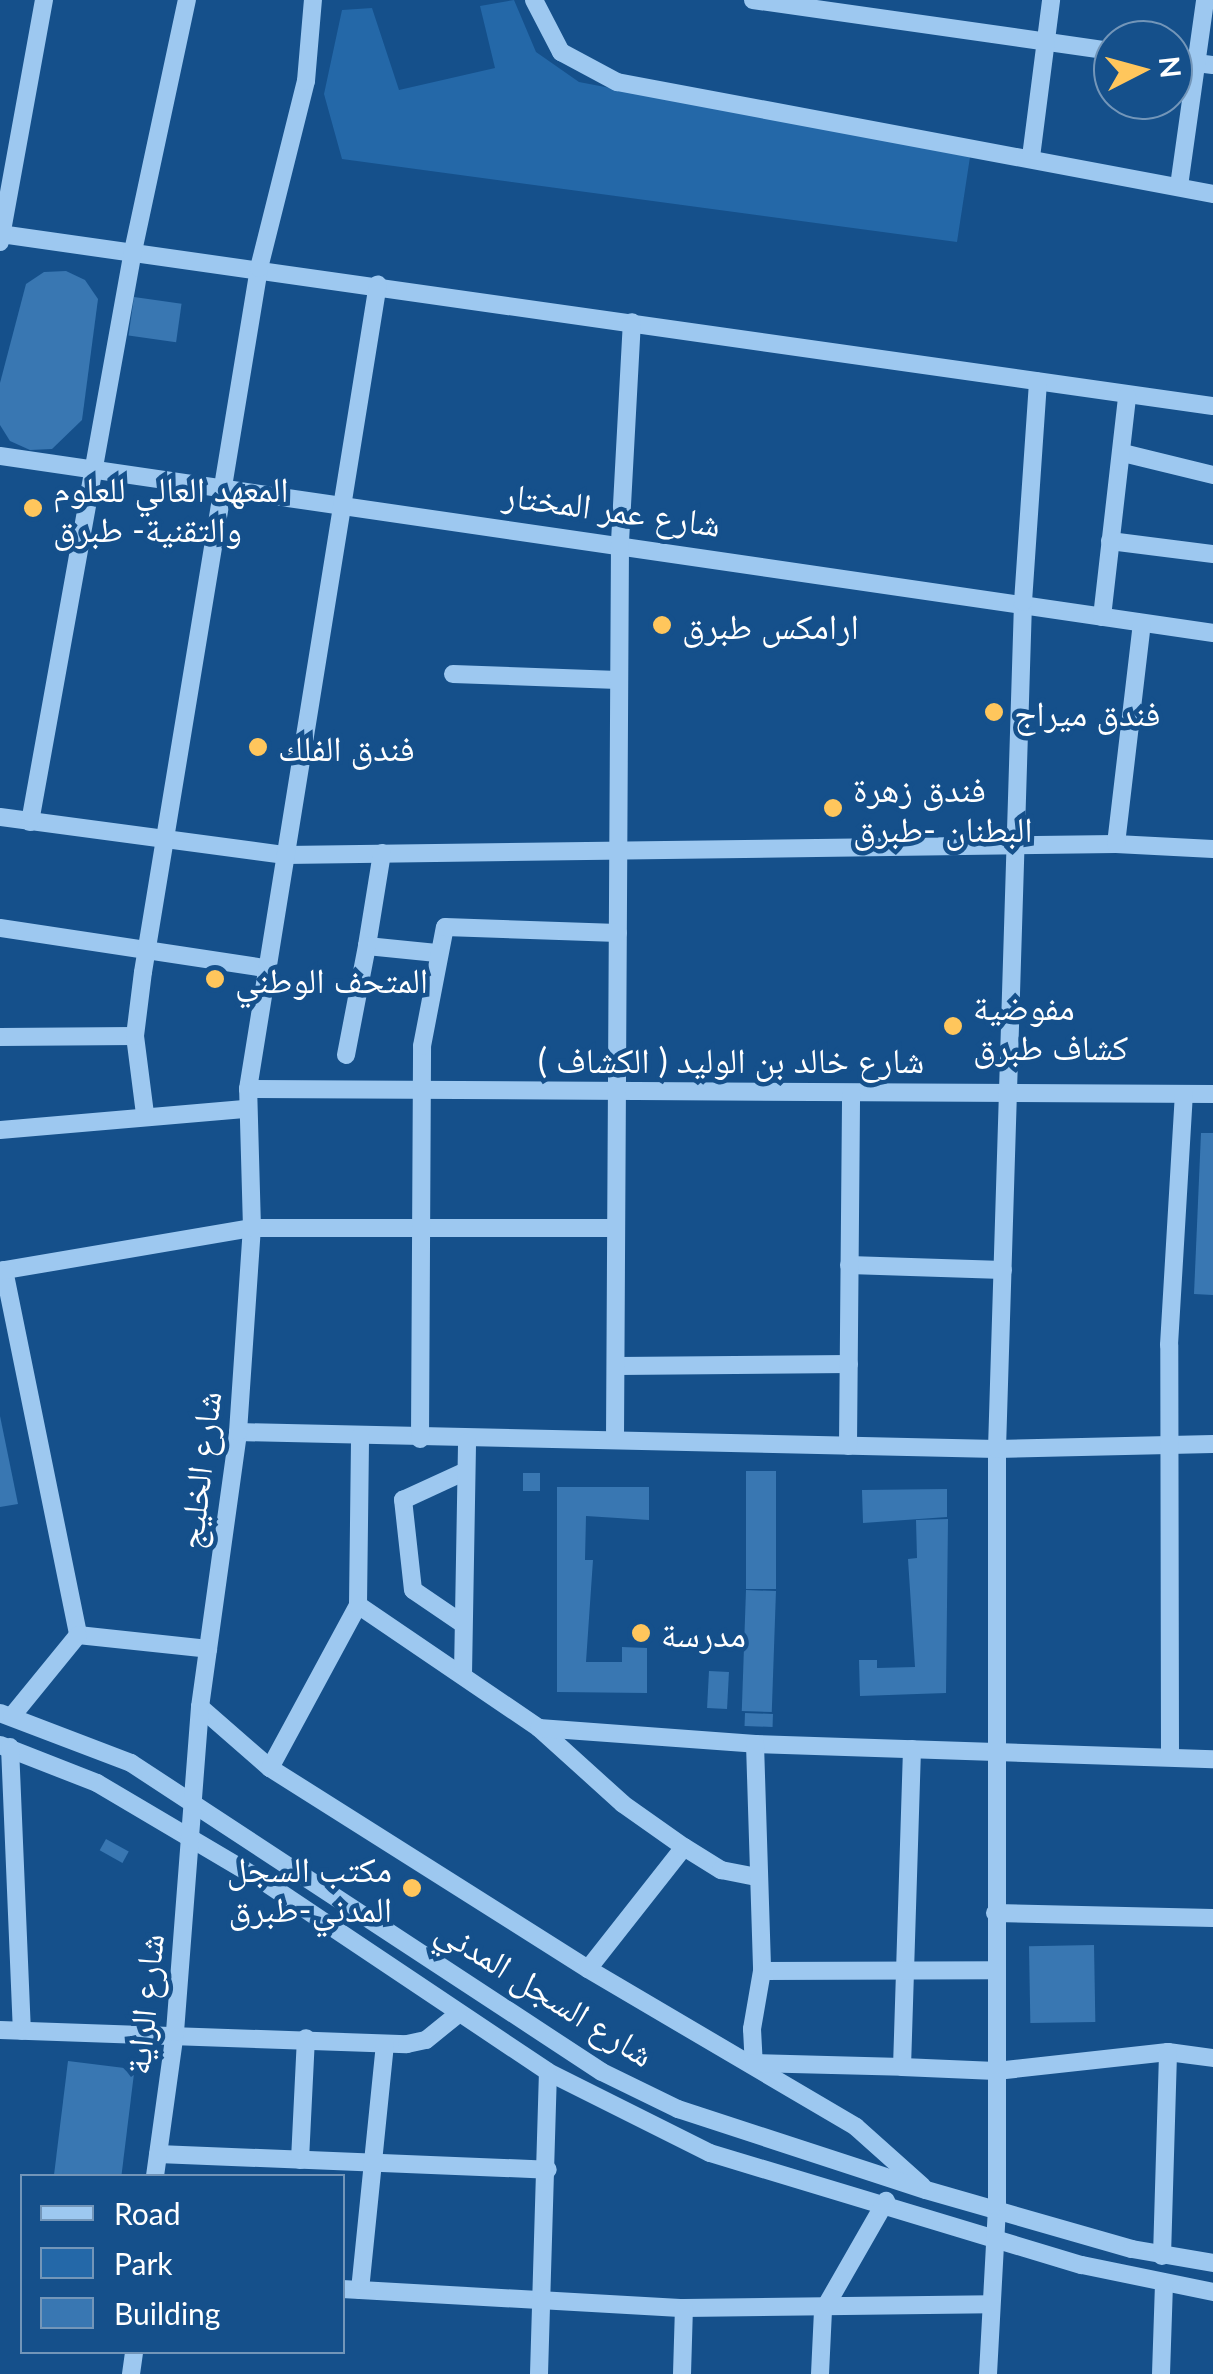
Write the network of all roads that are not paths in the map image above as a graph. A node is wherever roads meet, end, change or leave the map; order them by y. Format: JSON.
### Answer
{"nodes":[{"id":1,"x":44,"y":0,"type":"edge"},
{"id":2,"x":187,"y":0,"type":"edge"},
{"id":3,"x":313,"y":0,"type":"edge"},
{"id":4,"x":534,"y":0,"type":"edge"},
{"id":5,"x":753,"y":0,"type":"edge"},
{"id":6,"x":1051,"y":0,"type":"edge"},
{"id":7,"x":1205,"y":0,"type":"edge"},
{"id":8,"x":1046,"y":42,"type":"junction"},
{"id":9,"x":1093,"y":49,"type":"edge"},
{"id":10,"x":1205,"y":64,"type":"edge"},
{"id":11,"x":1031,"y":157,"type":"junction"},
{"id":12,"x":1178,"y":186,"type":"junction"},
{"id":13,"x":5,"y":187,"type":"edge"},
{"id":14,"x":1213,"y":194,"type":"edge"},
{"id":15,"x":0,"y":237,"type":"edge"},
{"id":16,"x":132,"y":256,"type":"junction"},
{"id":17,"x":260,"y":268,"type":"junction"},
{"id":18,"x":378,"y":284,"type":"junction"},
{"id":19,"x":632,"y":322,"type":"junction"},
{"id":20,"x":1038,"y":382,"type":"junction"},
{"id":21,"x":1126,"y":396,"type":"junction"},
{"id":22,"x":1213,"y":406,"type":"edge"},
{"id":23,"x":1123,"y":453,"type":"junction"},
{"id":24,"x":0,"y":456,"type":"edge"},
{"id":25,"x":94,"y":469,"type":"junction"},
{"id":26,"x":1213,"y":475,"type":"edge"},
{"id":27,"x":224,"y":488,"type":"junction"},
{"id":28,"x":346,"y":502,"type":"junction"},
{"id":29,"x":1110,"y":541,"type":"junction"},
{"id":30,"x":620,"y":542,"type":"junction"},
{"id":31,"x":1213,"y":554,"type":"edge"},
{"id":32,"x":1024,"y":602,"type":"junction"},
{"id":33,"x":1102,"y":617,"type":"junction"},
{"id":34,"x":1142,"y":624,"type":"junction"},
{"id":35,"x":1213,"y":632,"type":"edge"},
{"id":36,"x":454,"y":674,"type":"dead end"},
{"id":37,"x":618,"y":680,"type":"junction"},
{"id":38,"x":0,"y":816,"type":"edge"},
{"id":39,"x":30,"y":822,"type":"junction"},
{"id":40,"x":165,"y":843,"type":"junction"},
{"id":41,"x":1116,"y":844,"type":"junction"},
{"id":42,"x":619,"y":847,"type":"junction"},
{"id":43,"x":1020,"y":848,"type":"junction"},
{"id":44,"x":1213,"y":850,"type":"edge"},
{"id":45,"x":382,"y":853,"type":"junction"},
{"id":46,"x":284,"y":855,"type":"junction"},
{"id":47,"x":0,"y":928,"type":"edge"},
{"id":48,"x":618,"y":933,"type":"junction"},
{"id":49,"x":367,"y":946,"type":"junction"},
{"id":50,"x":148,"y":950,"type":"junction"},
{"id":51,"x":437,"y":953,"type":"junction"},
{"id":52,"x":265,"y":968,"type":"junction"},
{"id":53,"x":135,"y":1036,"type":"junction"},
{"id":54,"x":0,"y":1037,"type":"edge"},
{"id":55,"x":346,"y":1055,"type":"dead end"},
{"id":56,"x":421,"y":1090,"type":"junction"},
{"id":57,"x":616,"y":1091,"type":"junction"},
{"id":58,"x":850,"y":1092,"type":"junction"},
{"id":59,"x":1008,"y":1093,"type":"junction"},
{"id":60,"x":1184,"y":1094,"type":"junction"},
{"id":61,"x":1213,"y":1094,"type":"edge"},
{"id":62,"x":247,"y":1099,"type":"junction"},
{"id":63,"x":145,"y":1114,"type":"junction"},
{"id":64,"x":0,"y":1130,"type":"edge"},
{"id":65,"x":424,"y":1227,"type":"junction"},
{"id":66,"x":252,"y":1228,"type":"junction"},
{"id":67,"x":614,"y":1228,"type":"junction"},
{"id":68,"x":849,"y":1266,"type":"junction"},
{"id":69,"x":1003,"y":1270,"type":"junction"},
{"id":70,"x":2,"y":1271,"type":"edge"},
{"id":71,"x":849,"y":1364,"type":"junction"},
{"id":72,"x":618,"y":1366,"type":"junction"},
{"id":73,"x":238,"y":1432,"type":"junction"},
{"id":74,"x":360,"y":1437,"type":"junction"},
{"id":75,"x":615,"y":1438,"type":"junction"},
{"id":76,"x":420,"y":1439,"type":"junction"},
{"id":77,"x":467,"y":1442,"type":"junction"},
{"id":78,"x":1169,"y":1444,"type":"junction"},
{"id":79,"x":1213,"y":1444,"type":"edge"},
{"id":80,"x":848,"y":1446,"type":"junction"},
{"id":81,"x":998,"y":1448,"type":"junction"},
{"id":82,"x":466,"y":1471,"type":"junction"},
{"id":83,"x":358,"y":1606,"type":"junction"},
{"id":84,"x":462,"y":1624,"type":"junction"},
{"id":85,"x":78,"y":1635,"type":"junction"},
{"id":86,"x":208,"y":1648,"type":"junction"},
{"id":87,"x":463,"y":1674,"type":"junction"},
{"id":88,"x":200,"y":1707,"type":"junction"},
{"id":89,"x":6,"y":1714,"type":"edge"},
{"id":90,"x":539,"y":1728,"type":"junction"},
{"id":91,"x":755,"y":1744,"type":"junction"},
{"id":92,"x":5,"y":1746,"type":"edge"},
{"id":93,"x":912,"y":1749,"type":"junction"},
{"id":94,"x":1000,"y":1750,"type":"junction"},
{"id":95,"x":1170,"y":1757,"type":"junction"},
{"id":96,"x":1213,"y":1760,"type":"edge"},
{"id":97,"x":270,"y":1768,"type":"junction"},
{"id":98,"x":193,"y":1803,"type":"junction"},
{"id":99,"x":190,"y":1837,"type":"junction"},
{"id":100,"x":684,"y":1847,"type":"junction"},
{"id":101,"x":757,"y":1876,"type":"junction"},
{"id":102,"x":995,"y":1913,"type":"junction"},
{"id":103,"x":1213,"y":1918,"type":"edge"},
{"id":104,"x":588,"y":1969,"type":"junction"},
{"id":105,"x":997,"y":1970,"type":"junction"},
{"id":106,"x":762,"y":1971,"type":"junction"},
{"id":107,"x":904,"y":1972,"type":"junction"},
{"id":108,"x":458,"y":2014,"type":"junction"},
{"id":109,"x":0,"y":2030,"type":"edge"},
{"id":110,"x":22,"y":2031,"type":"junction"},
{"id":111,"x":175,"y":2032,"type":"junction"},
{"id":112,"x":306,"y":2038,"type":"junction"},
{"id":113,"x":385,"y":2044,"type":"junction"},
{"id":114,"x":1168,"y":2052,"type":"junction"},
{"id":115,"x":1213,"y":2058,"type":"edge"},
{"id":116,"x":754,"y":2063,"type":"junction"},
{"id":117,"x":902,"y":2067,"type":"junction"},
{"id":118,"x":996,"y":2070,"type":"junction"},
{"id":119,"x":548,"y":2072,"type":"junction"},
{"id":120,"x":158,"y":2154,"type":"junction"},
{"id":121,"x":300,"y":2160,"type":"junction"},
{"id":122,"x":372,"y":2162,"type":"junction"},
{"id":123,"x":548,"y":2170,"type":"junction"},
{"id":124,"x":155,"y":2174,"type":"edge"},
{"id":125,"x":926,"y":2190,"type":"junction"},
{"id":126,"x":886,"y":2201,"type":"junction"},
{"id":127,"x":997,"y":2206,"type":"junction"},
{"id":128,"x":994,"y":2240,"type":"junction"},
{"id":129,"x":1162,"y":2256,"type":"junction"},
{"id":130,"x":1213,"y":2263,"type":"edge"},
{"id":131,"x":1164,"y":2284,"type":"junction"},
{"id":132,"x":351,"y":2290,"type":"edge"},
{"id":133,"x":1213,"y":2292,"type":"edge"},
{"id":134,"x":541,"y":2303,"type":"junction"},
{"id":135,"x":990,"y":2304,"type":"junction"},
{"id":136,"x":684,"y":2308,"type":"junction"},
{"id":137,"x":823,"y":2311,"type":"junction"},
{"id":138,"x":539,"y":2374,"type":"edge"},
{"id":139,"x":682,"y":2374,"type":"edge"},
{"id":140,"x":820,"y":2374,"type":"edge"},
{"id":141,"x":988,"y":2374,"type":"edge"},
{"id":142,"x":1161,"y":2374,"type":"edge"}],
"edges":[{"from":1,"to":13,"type":"street"},
{"from":2,"to":16,"type":"street"},
{"from":3,"to":17,"type":"street"},
{"from":4,"to":11,"type":"street"},
{"from":5,"to":8,"type":"street"},
{"from":6,"to":8,"type":"street"},
{"from":7,"to":10,"type":"street"},
{"from":8,"to":9,"type":"street"},
{"from":8,"to":11,"type":"street"},
{"from":10,"to":12,"type":"street"},
{"from":11,"to":12,"type":"street"},
{"from":12,"to":14,"type":"street"},
{"from":13,"to":15,"type":"street"},
{"from":15,"to":16,"type":"street"},
{"from":16,"to":17,"type":"street"},
{"from":16,"to":25,"type":"street"},
{"from":17,"to":18,"type":"street"},
{"from":17,"to":27,"type":"street"},
{"from":18,"to":19,"type":"street"},
{"from":18,"to":28,"type":"street","name":"شارع الخليج"},
{"from":19,"to":20,"type":"street"},
{"from":19,"to":30,"type":"street"},
{"from":20,"to":21,"type":"street"},
{"from":20,"to":32,"type":"street"},
{"from":21,"to":22,"type":"street"},
{"from":21,"to":23,"type":"street"},
{"from":23,"to":26,"type":"street"},
{"from":23,"to":29,"type":"street"},
{"from":24,"to":25,"type":"street","name":"شارع عمر المختار"},
{"from":25,"to":27,"type":"street","name":"شارع عمر المختار"},
{"from":25,"to":39,"type":"street"},
{"from":27,"to":28,"type":"street","name":"شارع عمر المختار"},
{"from":27,"to":40,"type":"street"},
{"from":28,"to":30,"type":"street","name":"شارع عمر المختار"},
{"from":28,"to":46,"type":"street","name":"شارع الخليج"},
{"from":29,"to":31,"type":"street"},
{"from":29,"to":33,"type":"street"},
{"from":30,"to":32,"type":"street","name":"شارع عمر المختار"},
{"from":30,"to":37,"type":"street"},
{"from":32,"to":33,"type":"street","name":"شارع عمر المختار"},
{"from":32,"to":43,"type":"street"},
{"from":33,"to":34,"type":"street","name":"شارع عمر المختار"},
{"from":34,"to":35,"type":"street","name":"شارع عمر المختار"},
{"from":34,"to":41,"type":"street"},
{"from":36,"to":37,"type":"street"},
{"from":37,"to":42,"type":"street"},
{"from":38,"to":39,"type":"street"},
{"from":39,"to":40,"type":"street"},
{"from":40,"to":46,"type":"street"},
{"from":40,"to":50,"type":"street"},
{"from":41,"to":43,"type":"street"},
{"from":41,"to":44,"type":"street"},
{"from":42,"to":43,"type":"street"},
{"from":42,"to":45,"type":"street"},
{"from":42,"to":48,"type":"street"},
{"from":43,"to":59,"type":"street"},
{"from":45,"to":46,"type":"street"},
{"from":45,"to":49,"type":"street"},
{"from":46,"to":52,"type":"street","name":"شارع الخليج"},
{"from":47,"to":50,"type":"street"},
{"from":48,"to":51,"type":"street"},
{"from":48,"to":57,"type":"street"},
{"from":49,"to":51,"type":"street"},
{"from":49,"to":55,"type":"street"},
{"from":50,"to":52,"type":"street"},
{"from":50,"to":53,"type":"street"},
{"from":51,"to":56,"type":"street"},
{"from":52,"to":62,"type":"street","name":"شارع الخليج"},
{"from":53,"to":54,"type":"street"},
{"from":53,"to":63,"type":"street"},
{"from":56,"to":57,"type":"street","name":"شارع خالد بن الوليد ( الكشاف )"},
{"from":56,"to":62,"type":"street","name":"شارع خالد بن الوليد ( الكشاف )"},
{"from":56,"to":65,"type":"street"},
{"from":57,"to":58,"type":"street","name":"شارع خالد بن الوليد ( الكشاف )"},
{"from":57,"to":67,"type":"street"},
{"from":58,"to":59,"type":"street","name":"شارع خالد بن الوليد ( الكشاف )"},
{"from":58,"to":68,"type":"street"},
{"from":59,"to":60,"type":"street","name":"شارع خالد بن الوليد ( الكشاف )"},
{"from":59,"to":69,"type":"street"},
{"from":60,"to":61,"type":"street","name":"شارع خالد بن الوليد ( الكشاف )"},
{"from":60,"to":78,"type":"street"},
{"from":62,"to":63,"type":"street","name":"شارع خالد بن الوليد ( الكشاف )"},
{"from":62,"to":66,"type":"street","name":"شارع الخليج"},
{"from":63,"to":64,"type":"street","name":"شارع خالد بن الوليد ( الكشاف )"},
{"from":65,"to":66,"type":"street"},
{"from":65,"to":67,"type":"street"},
{"from":65,"to":76,"type":"street"},
{"from":66,"to":70,"type":"street"},
{"from":66,"to":73,"type":"street","name":"شارع الخليج"},
{"from":67,"to":72,"type":"street"},
{"from":68,"to":69,"type":"street"},
{"from":68,"to":71,"type":"street"},
{"from":69,"to":81,"type":"street"},
{"from":70,"to":85,"type":"street"},
{"from":71,"to":72,"type":"street"},
{"from":71,"to":80,"type":"street"},
{"from":72,"to":75,"type":"street"},
{"from":73,"to":74,"type":"street"},
{"from":73,"to":86,"type":"street","name":"شارع الخليج"},
{"from":74,"to":76,"type":"street"},
{"from":74,"to":83,"type":"street"},
{"from":75,"to":77,"type":"street"},
{"from":75,"to":80,"type":"street"},
{"from":76,"to":77,"type":"street"},
{"from":77,"to":82,"type":"street"},
{"from":78,"to":79,"type":"street"},
{"from":78,"to":81,"type":"street"},
{"from":78,"to":95,"type":"street"},
{"from":80,"to":81,"type":"street"},
{"from":81,"to":94,"type":"street"},
{"from":82,"to":84,"type":"street"},
{"from":82,"to":84,"type":"street"},
{"from":83,"to":87,"type":"street"},
{"from":83,"to":97,"type":"street"},
{"from":84,"to":87,"type":"street"},
{"from":85,"to":86,"type":"street"},
{"from":85,"to":89,"type":"street"},
{"from":86,"to":88,"type":"street","name":"شارع الخليج"},
{"from":87,"to":90,"type":"street"},
{"from":88,"to":97,"type":"street"},
{"from":88,"to":98,"type":"street","name":"شارع الخليج"},
{"from":89,"to":98,"type":"street","name":"شارع السجل المدني"},
{"from":90,"to":91,"type":"street"},
{"from":90,"to":100,"type":"street"},
{"from":91,"to":93,"type":"street"},
{"from":91,"to":101,"type":"street"},
{"from":92,"to":99,"type":"street","name":"شارع السجل المدني"},
{"from":92,"to":110,"type":"street"},
{"from":93,"to":94,"type":"street"},
{"from":93,"to":107,"type":"street"},
{"from":94,"to":95,"type":"street"},
{"from":94,"to":102,"type":"street"},
{"from":95,"to":96,"type":"street"},
{"from":97,"to":104,"type":"street"},
{"from":98,"to":99,"type":"street","name":"شارع الخليج"},
{"from":98,"to":125,"type":"street","name":"شارع السجل المدني"},
{"from":99,"to":108,"type":"street","name":"شارع السجل المدني"},
{"from":99,"to":111,"type":"street","name":"شارع الراية"},
{"from":100,"to":101,"type":"street"},
{"from":100,"to":104,"type":"street"},
{"from":101,"to":106,"type":"street"},
{"from":102,"to":103,"type":"street"},
{"from":102,"to":105,"type":"street"},
{"from":104,"to":116,"type":"street"},
{"from":105,"to":107,"type":"street"},
{"from":105,"to":118,"type":"street"},
{"from":106,"to":107,"type":"street"},
{"from":106,"to":116,"type":"street"},
{"from":107,"to":117,"type":"street"},
{"from":108,"to":113,"type":"street"},
{"from":108,"to":119,"type":"street","name":"شارع السجل المدني"},
{"from":109,"to":110,"type":"street"},
{"from":110,"to":111,"type":"street"},
{"from":111,"to":112,"type":"street"},
{"from":111,"to":120,"type":"street","name":"شارع الراية"},
{"from":112,"to":113,"type":"street"},
{"from":112,"to":121,"type":"street"},
{"from":113,"to":122,"type":"street"},
{"from":114,"to":115,"type":"street"},
{"from":114,"to":118,"type":"street"},
{"from":114,"to":129,"type":"street"},
{"from":116,"to":117,"type":"street"},
{"from":116,"to":125,"type":"street"},
{"from":117,"to":118,"type":"street"},
{"from":118,"to":127,"type":"street"},
{"from":119,"to":123,"type":"street"},
{"from":119,"to":126,"type":"street","name":"شارع السجل المدني"},
{"from":120,"to":121,"type":"street"},
{"from":120,"to":124,"type":"street","name":"شارع الراية"},
{"from":121,"to":122,"type":"street"},
{"from":122,"to":123,"type":"street"},
{"from":122,"to":132,"type":"street"},
{"from":123,"to":134,"type":"street"},
{"from":125,"to":127,"type":"street","name":"شارع السجل المدني"},
{"from":126,"to":128,"type":"street","name":"شارع السجل المدني"},
{"from":126,"to":137,"type":"street"},
{"from":127,"to":128,"type":"street"},
{"from":127,"to":129,"type":"street","name":"شارع السجل المدني"},
{"from":128,"to":131,"type":"street","name":"شارع السجل المدني"},
{"from":128,"to":135,"type":"street"},
{"from":129,"to":130,"type":"street","name":"شارع السجل المدني"},
{"from":131,"to":133,"type":"street","name":"شارع السجل المدني"},
{"from":131,"to":142,"type":"street"},
{"from":132,"to":134,"type":"street"},
{"from":134,"to":136,"type":"street"},
{"from":134,"to":138,"type":"street"},
{"from":135,"to":137,"type":"street"},
{"from":135,"to":141,"type":"street"},
{"from":136,"to":137,"type":"street"},
{"from":136,"to":139,"type":"street"},
{"from":137,"to":140,"type":"street"}]}
